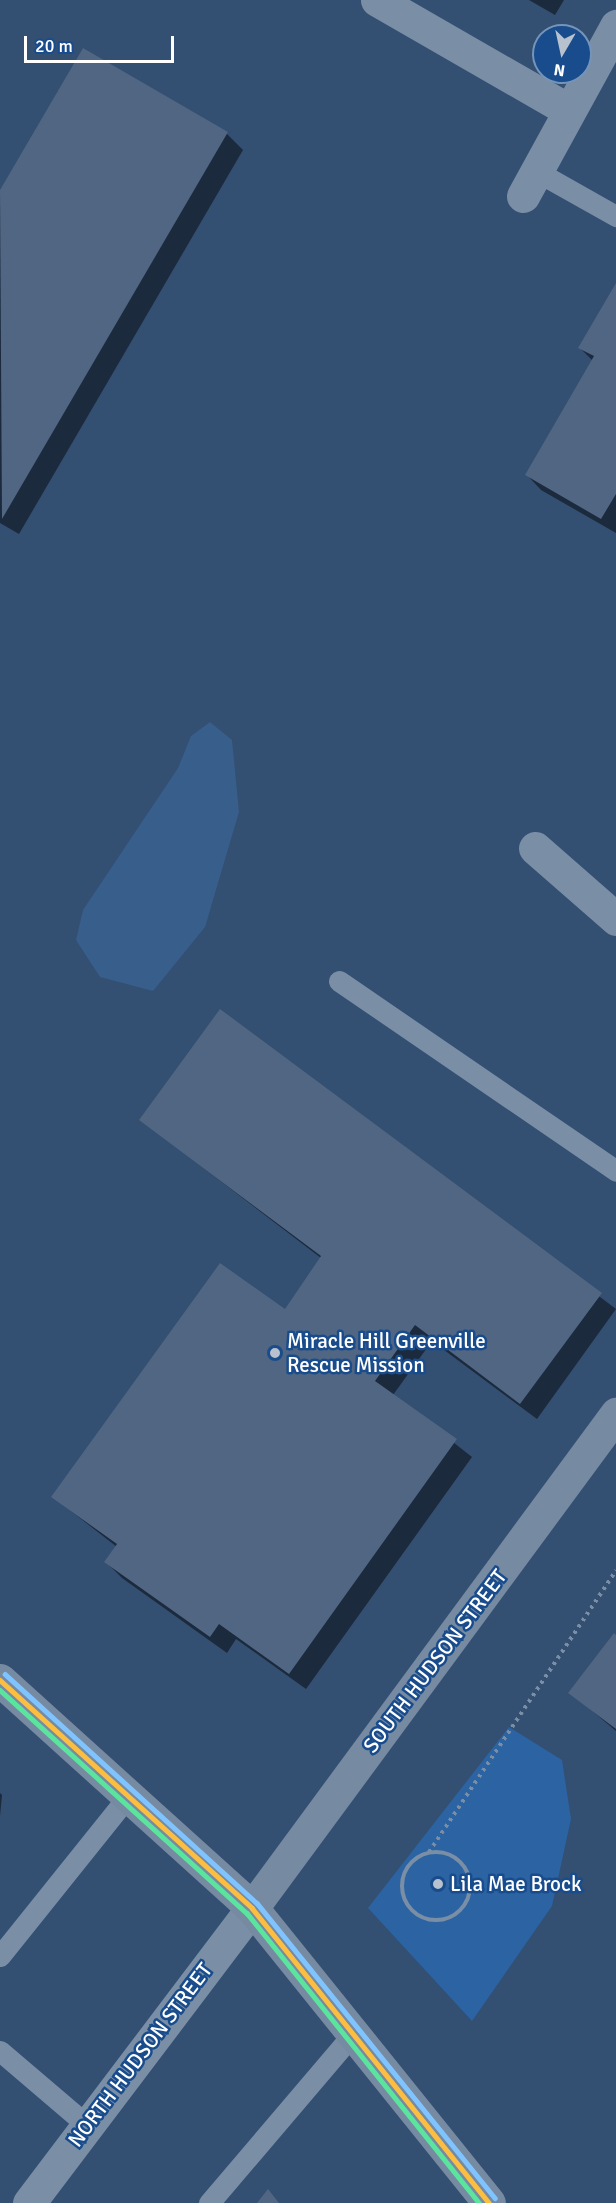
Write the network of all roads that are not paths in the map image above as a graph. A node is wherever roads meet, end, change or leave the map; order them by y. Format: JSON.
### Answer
{"nodes":[{"id":1,"x":377,"y":0,"type":"edge"},
{"id":2,"x":616,"y":26,"type":"edge"},
{"id":3,"x":568,"y":110,"type":"junction"},
{"id":4,"x":530,"y":184,"type":"joint"},
{"id":5,"x":616,"y":216,"type":"edge"},
{"id":6,"x":535,"y":848,"type":"dead end"},
{"id":7,"x":616,"y":919,"type":"edge"},
{"id":8,"x":339,"y":981,"type":"dead end"},
{"id":9,"x":616,"y":1171,"type":"edge"},
{"id":10,"x":616,"y":1414,"type":"edge"},
{"id":11,"x":0,"y":1680,"type":"edge"},
{"id":12,"x":128,"y":1796,"type":"junction"},
{"id":13,"x":252,"y":1908,"type":"junction"},
{"id":14,"x":0,"y":1956,"type":"edge"},
{"id":15,"x":353,"y":2034,"type":"junction"},
{"id":16,"x":0,"y":2051,"type":"edge"},
{"id":17,"x":87,"y":2125,"type":"junction"},
{"id":18,"x":29,"y":2203,"type":"edge"},
{"id":19,"x":209,"y":2203,"type":"edge"},
{"id":20,"x":489,"y":2203,"type":"edge"}],
"edges":[{"from":1,"to":3,"type":"street"},
{"from":2,"to":3,"type":"street"},
{"from":3,"to":4,"type":"street"},
{"from":4,"to":5,"type":"lane"},
{"from":6,"to":7,"type":"street"},
{"from":8,"to":9,"type":"lane"},
{"from":10,"to":13,"type":"street","name":"SOUTH HUDSON STREET"},
{"from":11,"to":12,"type":"street"},
{"from":12,"to":13,"type":"street"},
{"from":12,"to":14,"type":"lane"},
{"from":13,"to":15,"type":"street"},
{"from":13,"to":17,"type":"street","name":"NORTH HUDSON STREET"},
{"from":15,"to":19,"type":"lane"},
{"from":15,"to":20,"type":"street"},
{"from":16,"to":17,"type":"lane"},
{"from":17,"to":18,"type":"street","name":"NORTH HUDSON STREET"}]}
